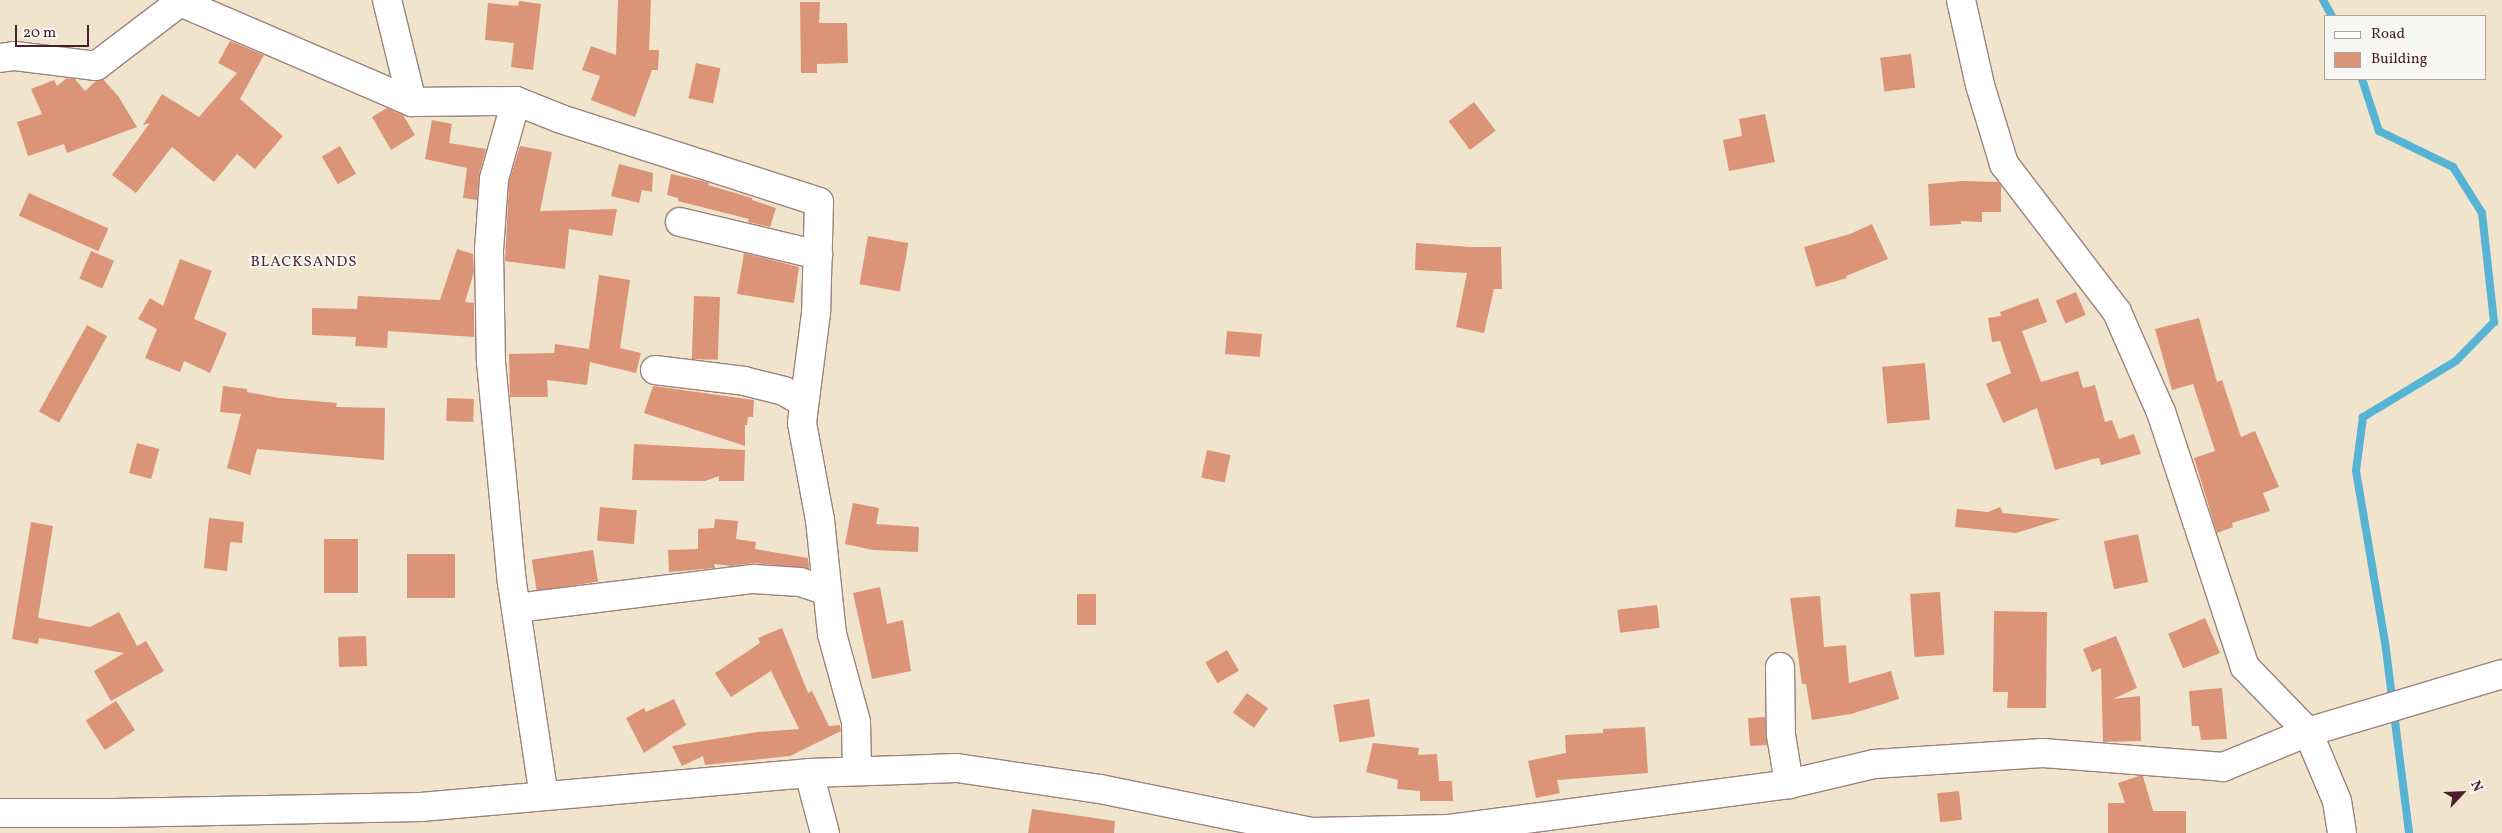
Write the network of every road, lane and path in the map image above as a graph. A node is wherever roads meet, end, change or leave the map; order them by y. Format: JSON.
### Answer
{"nodes":[{"id":1,"x":387,"y":0,"type":"edge"},
{"id":2,"x":1961,"y":0,"type":"edge"},
{"id":3,"x":2,"y":54,"type":"edge"},
{"id":4,"x":516,"y":101,"type":"junction"},
{"id":5,"x":412,"y":102,"type":"junction"},
{"id":6,"x":680,"y":222,"type":"dead end"},
{"id":7,"x":818,"y":255,"type":"junction"},
{"id":8,"x":654,"y":370,"type":"dead end"},
{"id":9,"x":804,"y":403,"type":"junction"},
{"id":10,"x":827,"y":591,"type":"junction"},
{"id":11,"x":516,"y":608,"type":"junction"},
{"id":12,"x":1780,"y":667,"type":"dead end"},
{"id":13,"x":2502,"y":674,"type":"edge"},
{"id":14,"x":2308,"y":732,"type":"junction"},
{"id":15,"x":857,"y":771,"type":"junction"},
{"id":16,"x":809,"y":772,"type":"junction"},
{"id":17,"x":1789,"y":784,"type":"junction"},
{"id":18,"x":544,"y":796,"type":"junction"},
{"id":19,"x":0,"y":812,"type":"edge"},
{"id":20,"x":825,"y":833,"type":"edge"},
{"id":21,"x":2342,"y":833,"type":"edge"}],
"edges":[{"from":1,"to":5,"type":"street"},
{"from":2,"to":14,"type":"street"},
{"from":3,"to":5,"type":"street"},
{"from":4,"to":5,"type":"street"},
{"from":4,"to":7,"type":"street"},
{"from":4,"to":11,"type":"street"},
{"from":6,"to":7,"type":"street"},
{"from":7,"to":9,"type":"street"},
{"from":8,"to":9,"type":"street"},
{"from":9,"to":10,"type":"street"},
{"from":10,"to":11,"type":"street"},
{"from":10,"to":15,"type":"street"},
{"from":11,"to":18,"type":"street"},
{"from":12,"to":17,"type":"street"},
{"from":13,"to":14,"type":"street"},
{"from":14,"to":17,"type":"street"},
{"from":14,"to":21,"type":"street"},
{"from":15,"to":16,"type":"street"},
{"from":15,"to":17,"type":"street"},
{"from":16,"to":18,"type":"street"},
{"from":16,"to":20,"type":"street"},
{"from":18,"to":19,"type":"street"}]}
